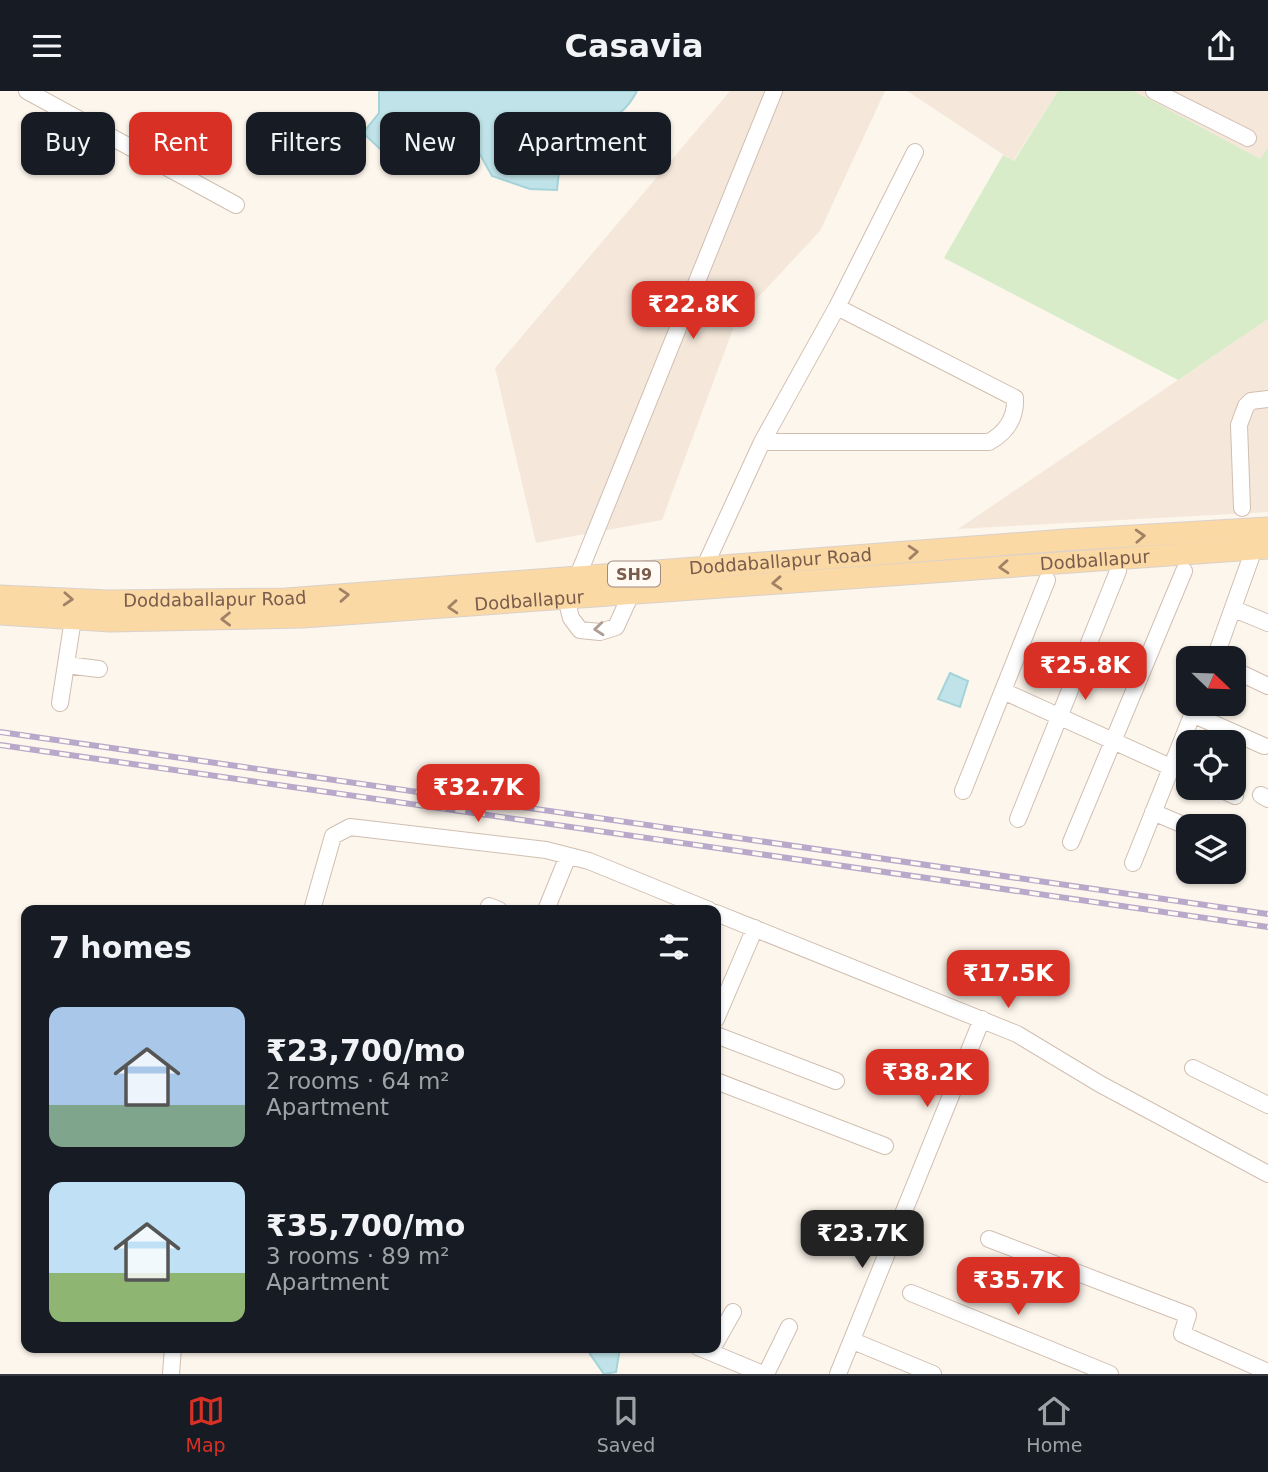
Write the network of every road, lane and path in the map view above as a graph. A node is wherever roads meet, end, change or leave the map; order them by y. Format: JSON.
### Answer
{"nodes":[{"id":1,"x":27,"y":91,"type":"edge"},
{"id":2,"x":774,"y":91,"type":"edge"},
{"id":3,"x":1154,"y":91,"type":"edge"},
{"id":4,"x":1248,"y":138,"type":"dead end"},
{"id":5,"x":915,"y":152,"type":"dead end"},
{"id":6,"x":236,"y":205,"type":"dead end"},
{"id":7,"x":837,"y":307,"type":"junction"},
{"id":8,"x":1268,"y":399,"type":"edge"},
{"id":9,"x":762,"y":442,"type":"junction"},
{"id":10,"x":1242,"y":507,"type":"dead end"},
{"id":11,"x":1268,"y":529,"type":"edge"},
{"id":12,"x":1261,"y":549,"type":"edge"},
{"id":13,"x":704,"y":568,"type":"junction"},
{"id":14,"x":1118,"y":571,"type":"dead end"},
{"id":15,"x":1184,"y":571,"type":"dead end"},
{"id":16,"x":577,"y":578,"type":"junction"},
{"id":17,"x":1047,"y":580,"type":"dead end"},
{"id":18,"x":631,"y":594,"type":"junction"},
{"id":19,"x":0,"y":596,"type":"edge"},
{"id":20,"x":566,"y":598,"type":"junction"},
{"id":21,"x":1234,"y":609,"type":"junction"},
{"id":22,"x":0,"y":614,"type":"edge"},
{"id":23,"x":73,"y":619,"type":"junction"},
{"id":24,"x":1268,"y":623,"type":"edge"},
{"id":25,"x":1220,"y":646,"type":"edge"},
{"id":26,"x":66,"y":665,"type":"junction"},
{"id":27,"x":99,"y":669,"type":"dead end"},
{"id":28,"x":1246,"y":675,"type":"edge"},
{"id":29,"x":1268,"y":685,"type":"edge"},
{"id":30,"x":1003,"y":691,"type":"junction"},
{"id":31,"x":60,"y":703,"type":"dead end"},
{"id":32,"x":1059,"y":716,"type":"junction"},
{"id":33,"x":1191,"y":716,"type":"edge"},
{"id":34,"x":1207,"y":716,"type":"edge"},
{"id":35,"x":1114,"y":741,"type":"junction"},
{"id":36,"x":1264,"y":746,"type":"dead end"},
{"id":37,"x":1171,"y":767,"type":"junction"},
{"id":38,"x":1176,"y":769,"type":"edge"},
{"id":39,"x":963,"y":791,"type":"dead end"},
{"id":40,"x":1153,"y":812,"type":"junction"},
{"id":41,"x":1018,"y":819,"type":"dead end"},
{"id":42,"x":1176,"y":822,"type":"edge"},
{"id":43,"x":1071,"y":842,"type":"dead end"},
{"id":44,"x":568,"y":856,"type":"junction"},
{"id":45,"x":1133,"y":863,"type":"dead end"},
{"id":46,"x":313,"y":905,"type":"edge"},
{"id":47,"x":548,"y":905,"type":"edge"},
{"id":48,"x":697,"y":905,"type":"edge"},
{"id":49,"x":721,"y":914,"type":"edge"},
{"id":50,"x":755,"y":927,"type":"junction"},
{"id":51,"x":722,"y":987,"type":"edge"},
{"id":52,"x":982,"y":1019,"type":"junction"},
{"id":53,"x":721,"y":1037,"type":"edge"},
{"id":54,"x":1194,"y":1068,"type":"dead end"},
{"id":55,"x":836,"y":1080,"type":"dead end"},
{"id":56,"x":721,"y":1083,"type":"edge"},
{"id":57,"x":1268,"y":1105,"type":"edge"},
{"id":58,"x":885,"y":1146,"type":"dead end"},
{"id":59,"x":1268,"y":1174,"type":"edge"},
{"id":60,"x":989,"y":1239,"type":"dead end"},
{"id":61,"x":911,"y":1293,"type":"dead end"},
{"id":62,"x":733,"y":1312,"type":"dead end"},
{"id":63,"x":789,"y":1328,"type":"dead end"},
{"id":64,"x":721,"y":1330,"type":"edge"},
{"id":65,"x":853,"y":1341,"type":"junction"},
{"id":66,"x":173,"y":1353,"type":"edge"},
{"id":67,"x":721,"y":1353,"type":"edge"},
{"id":68,"x":1268,"y":1371,"type":"edge"},
{"id":69,"x":171,"y":1374,"type":"edge"},
{"id":70,"x":765,"y":1374,"type":"edge"},
{"id":71,"x":838,"y":1374,"type":"edge"},
{"id":72,"x":933,"y":1374,"type":"edge"},
{"id":73,"x":1110,"y":1374,"type":"edge"}],
"edges":[{"from":1,"to":6,"type":"street"},
{"from":2,"to":16,"type":"street"},
{"from":3,"to":4,"type":"street"},
{"from":5,"to":7,"type":"street"},
{"from":7,"to":9,"type":"street"},
{"from":7,"to":9,"type":"street"},
{"from":8,"to":10,"type":"street"},
{"from":9,"to":13,"type":"street"},
{"from":13,"to":11,"type":"main road","name":"Doddaballapur Road","number":"SH9","one_way":true},
{"from":12,"to":18,"type":"main road","name":"Dodballapur","number":"SH9","one_way":true},
{"from":12,"to":21,"type":"street"},
{"from":13,"to":16,"type":"main road","name":"Doddaballapur Road","number":"SH9"},
{"from":14,"to":32,"type":"street"},
{"from":15,"to":35,"type":"street"},
{"from":19,"to":16,"type":"main road","name":"Doddaballapur Road","number":"SH9","one_way":true},
{"from":17,"to":30,"type":"street"},
{"from":18,"to":20,"type":"main road","name":"Dodballapur","number":"SH9"},
{"from":18,"to":20,"type":"street","one_way":true},
{"from":20,"to":23,"type":"main road","name":"Dodballapur","number":"SH9","one_way":true},
{"from":21,"to":24,"type":"street"},
{"from":21,"to":25,"type":"street"},
{"from":22,"to":23,"type":"main road","name":"Dodballapur","number":"SH9"},
{"from":23,"to":26,"type":"street"},
{"from":26,"to":27,"type":"street"},
{"from":26,"to":31,"type":"street"},
{"from":28,"to":29,"type":"street"},
{"from":30,"to":32,"type":"street"},
{"from":30,"to":39,"type":"street"},
{"from":32,"to":35,"type":"street"},
{"from":32,"to":41,"type":"street"},
{"from":33,"to":37,"type":"street"},
{"from":34,"to":36,"type":"street"},
{"from":35,"to":37,"type":"street"},
{"from":35,"to":43,"type":"street"},
{"from":37,"to":38,"type":"street"},
{"from":37,"to":40,"type":"street"},
{"from":40,"to":42,"type":"street"},
{"from":40,"to":45,"type":"street"},
{"from":44,"to":46,"type":"street"},
{"from":44,"to":47,"type":"street"},
{"from":44,"to":48,"type":"street"},
{"from":49,"to":50,"type":"street"},
{"from":50,"to":51,"type":"street"},
{"from":50,"to":52,"type":"street"},
{"from":52,"to":59,"type":"street"},
{"from":52,"to":65,"type":"street"},
{"from":53,"to":55,"type":"street"},
{"from":54,"to":57,"type":"street"},
{"from":56,"to":58,"type":"street"},
{"from":60,"to":68,"type":"street"},
{"from":61,"to":73,"type":"street"},
{"from":62,"to":64,"type":"street"},
{"from":63,"to":70,"type":"street"},
{"from":65,"to":71,"type":"street"},
{"from":65,"to":72,"type":"street"},
{"from":66,"to":69,"type":"street"},
{"from":67,"to":70,"type":"street"}]}
